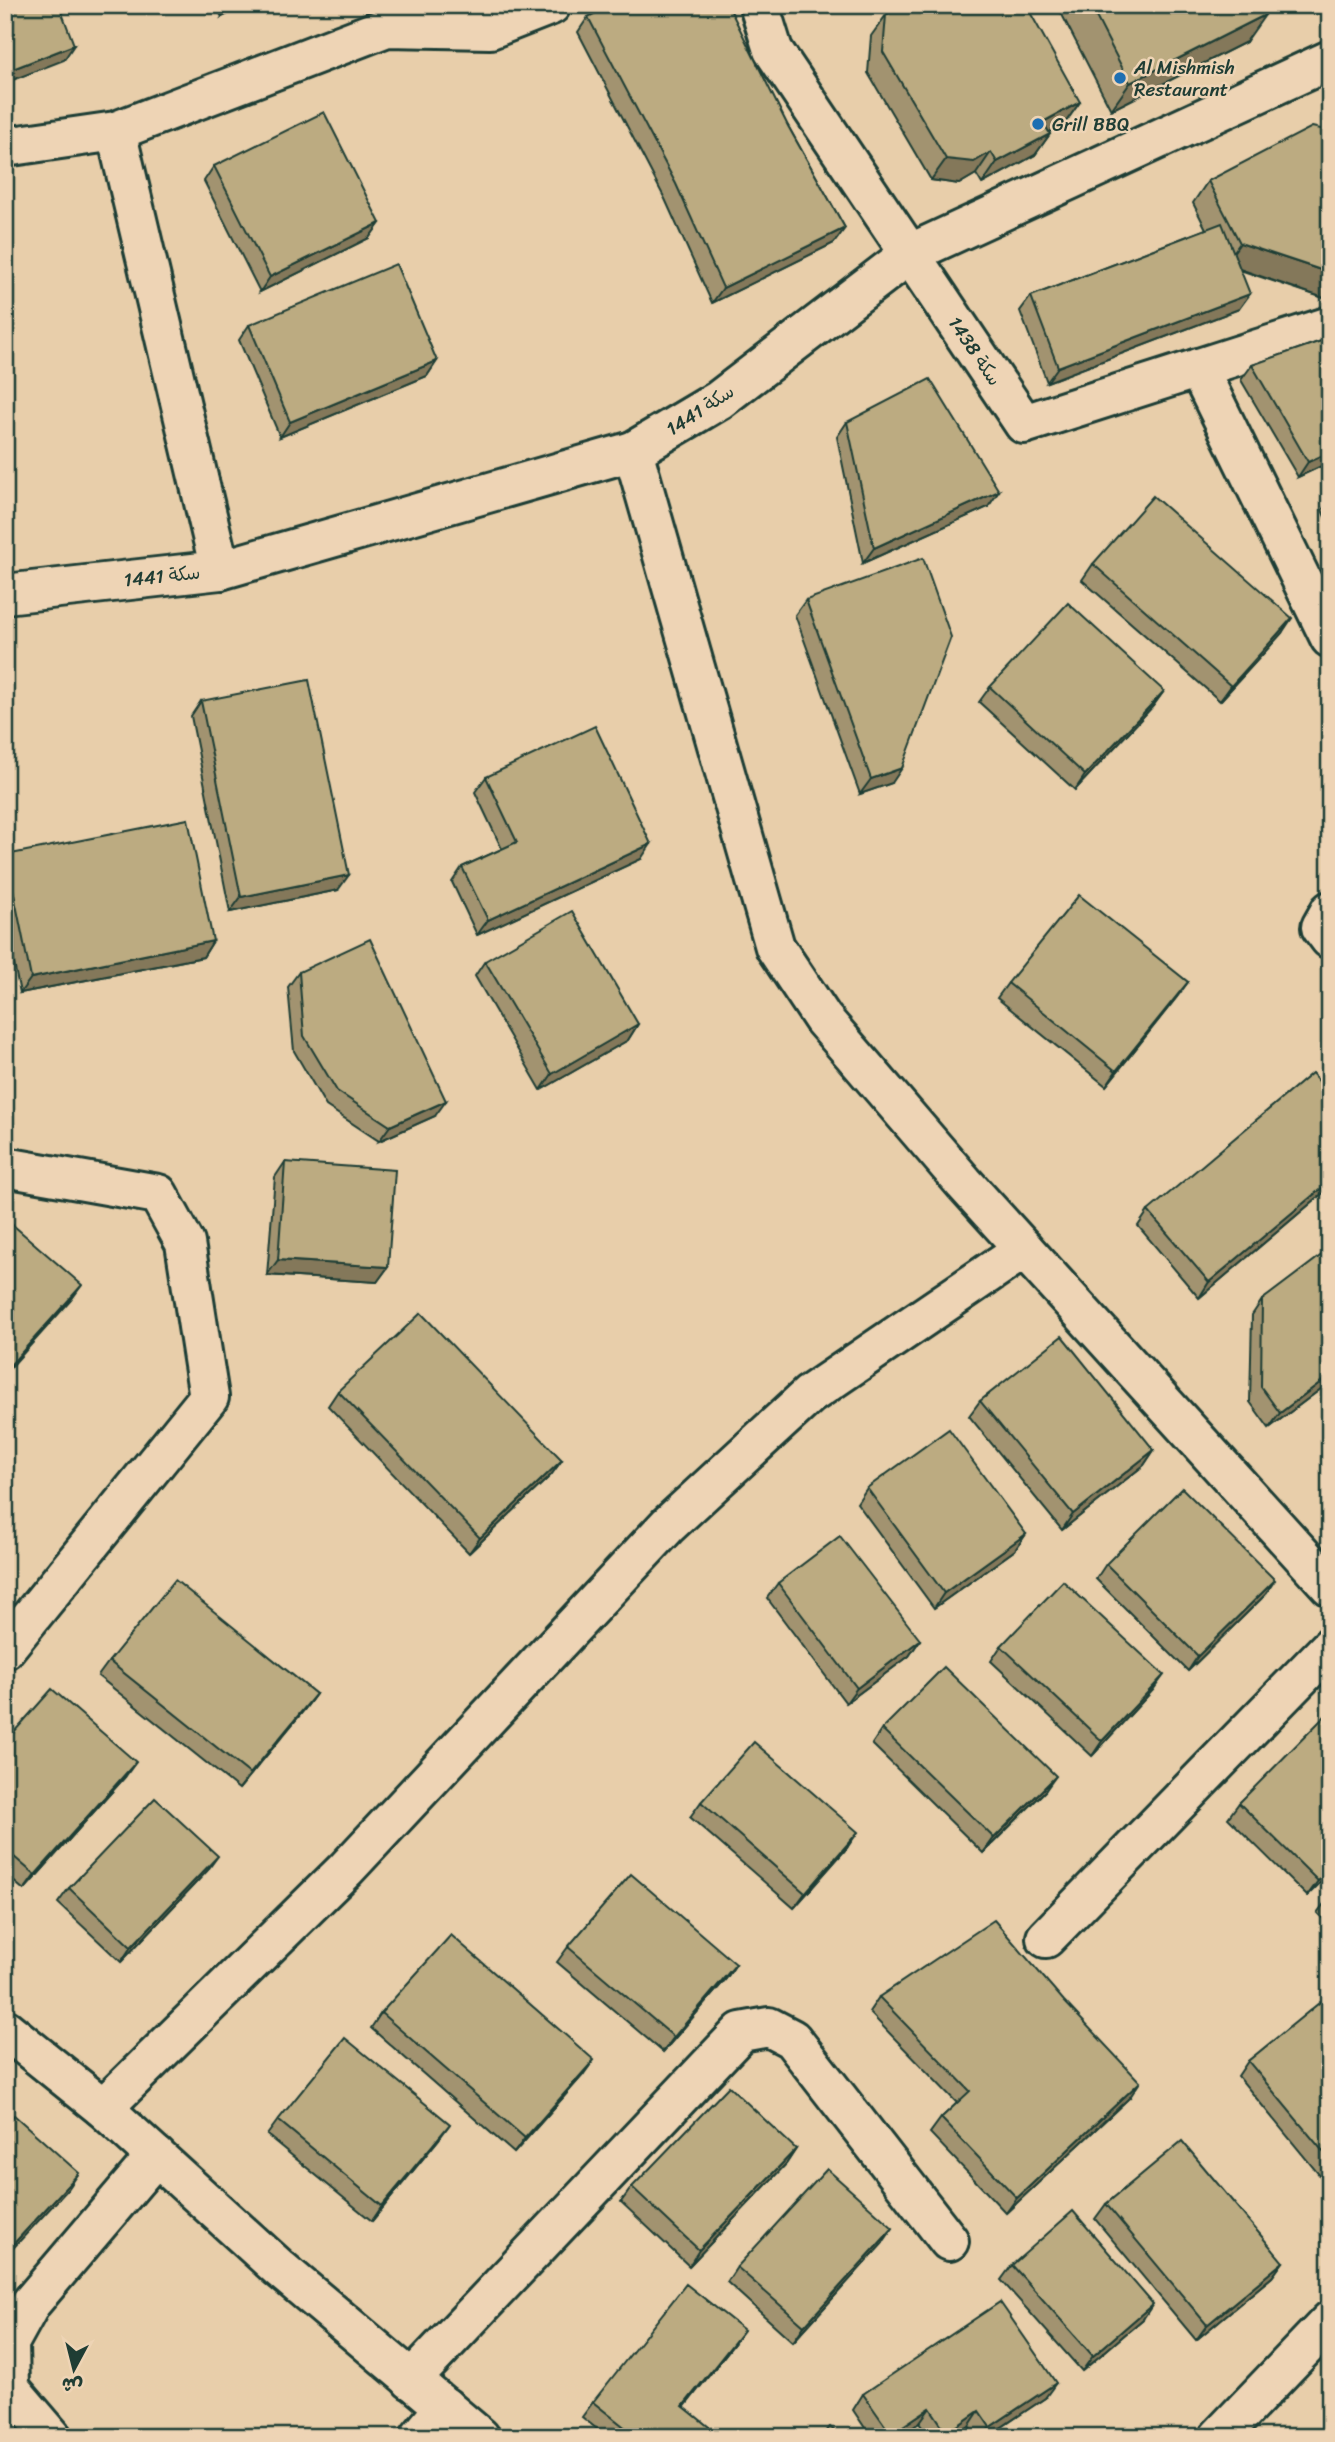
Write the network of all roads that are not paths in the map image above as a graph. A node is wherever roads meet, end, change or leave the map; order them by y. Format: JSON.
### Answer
{"nodes":[{"id":1,"x":551,"y":5,"type":"edge"},
{"id":2,"x":759,"y":5,"type":"edge"},
{"id":3,"x":385,"y":16,"type":"edge"},
{"id":4,"x":1330,"y":60,"type":"edge"},
{"id":5,"x":116,"y":131,"type":"junction"},
{"id":6,"x":5,"y":147,"type":"edge"},
{"id":7,"x":911,"y":253,"type":"junction"},
{"id":8,"x":1330,"y":326,"type":"edge"},
{"id":9,"x":1198,"y":368,"type":"junction"},
{"id":10,"x":634,"y":451,"type":"junction"},
{"id":11,"x":220,"y":570,"type":"junction"},
{"id":12,"x":5,"y":594,"type":"edge"},
{"id":13,"x":1330,"y":638,"type":"edge"},
{"id":14,"x":1330,"y":912,"type":"edge"},
{"id":15,"x":1330,"y":939,"type":"edge"},
{"id":16,"x":5,"y":1167,"type":"edge"},
{"id":17,"x":1024,"y":1250,"type":"junction"},
{"id":18,"x":1330,"y":1586,"type":"edge"},
{"id":19,"x":1330,"y":1647,"type":"edge"},
{"id":20,"x":5,"y":1649,"type":"edge"},
{"id":21,"x":1046,"y":1938,"type":"dead end"},
{"id":22,"x":5,"y":2029,"type":"edge"},
{"id":23,"x":103,"y":2108,"type":"junction"},
{"id":24,"x":156,"y":2156,"type":"junction"},
{"id":25,"x":949,"y":2241,"type":"dead end"},
{"id":26,"x":1330,"y":2321,"type":"edge"},
{"id":27,"x":411,"y":2379,"type":"junction"},
{"id":28,"x":445,"y":2407,"type":"junction"},
{"id":29,"x":52,"y":2437,"type":"edge"},
{"id":30,"x":420,"y":2437,"type":"edge"},
{"id":31,"x":480,"y":2437,"type":"edge"},
{"id":32,"x":1219,"y":2437,"type":"edge"}],
"edges":[{"from":1,"to":3,"type":"street"},
{"from":2,"to":7,"type":"street","name":"سكة 1438"},
{"from":3,"to":5,"type":"street"},
{"from":4,"to":7,"type":"street","name":"سكة 1441"},
{"from":5,"to":6,"type":"street"},
{"from":5,"to":11,"type":"street"},
{"from":7,"to":9,"type":"street","name":"سكة 1438"},
{"from":7,"to":10,"type":"street","name":"سكة 1441"},
{"from":8,"to":9,"type":"street","name":"سكة 1438"},
{"from":9,"to":13,"type":"street"},
{"from":10,"to":11,"type":"street","name":"سكة 1441"},
{"from":10,"to":17,"type":"street"},
{"from":11,"to":12,"type":"street","name":"سكة 1441"},
{"from":14,"to":15,"type":"street"},
{"from":16,"to":20,"type":"street"},
{"from":17,"to":18,"type":"street"},
{"from":17,"to":23,"type":"street"},
{"from":19,"to":21,"type":"street"},
{"from":22,"to":23,"type":"street"},
{"from":23,"to":24,"type":"street"},
{"from":24,"to":27,"type":"street"},
{"from":24,"to":29,"type":"street"},
{"from":25,"to":27,"type":"street"},
{"from":26,"to":32,"type":"street"},
{"from":27,"to":28,"type":"street"},
{"from":28,"to":30,"type":"street"},
{"from":28,"to":31,"type":"street"}]}
